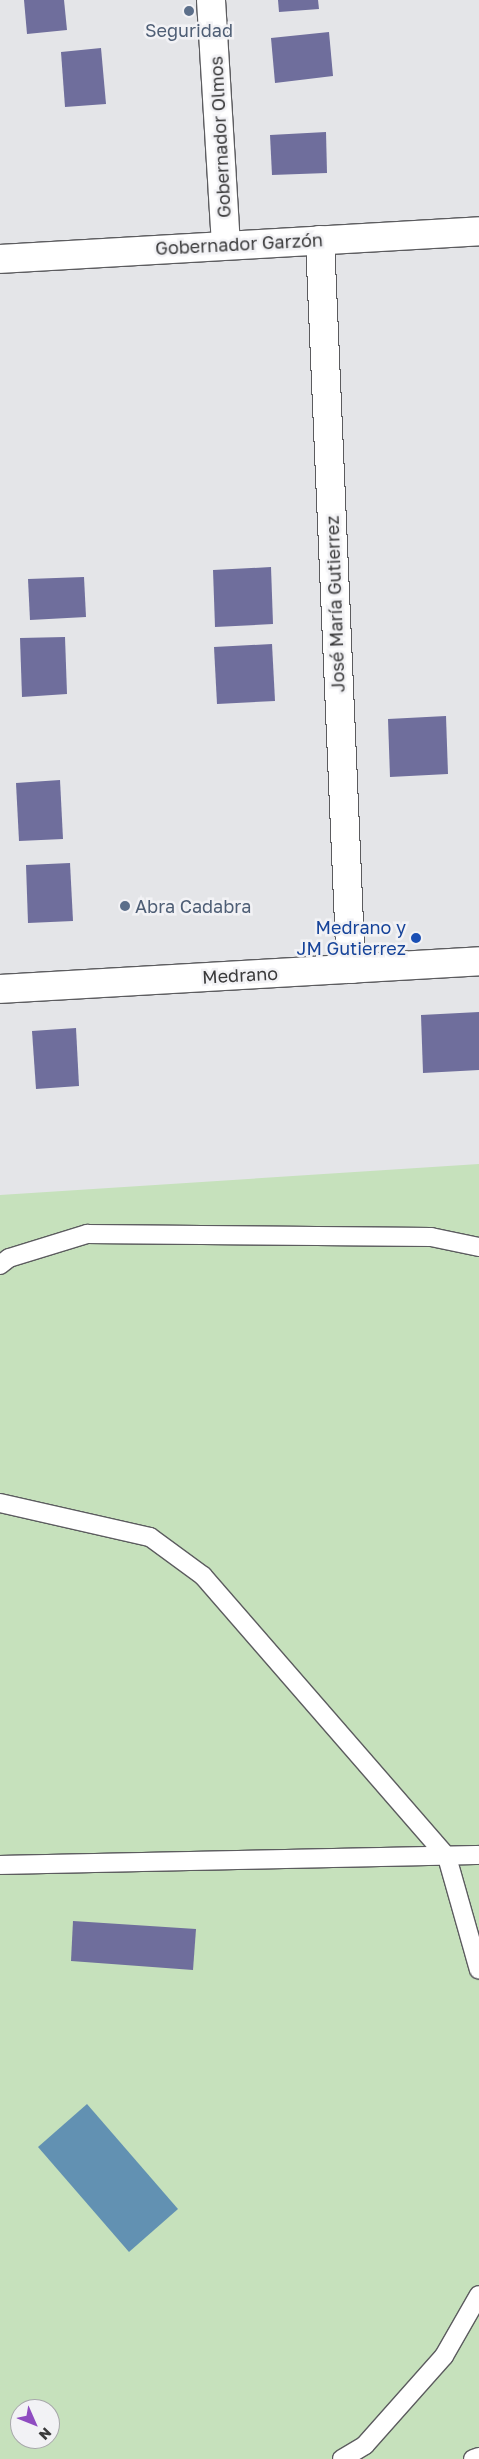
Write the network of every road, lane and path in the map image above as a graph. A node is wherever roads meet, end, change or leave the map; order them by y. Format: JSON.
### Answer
{"nodes":[{"id":1,"x":211,"y":0,"type":"edge"},
{"id":2,"x":479,"y":231,"type":"edge"},
{"id":3,"x":320,"y":240,"type":"junction"},
{"id":4,"x":226,"y":244,"type":"junction"},
{"id":5,"x":0,"y":259,"type":"edge"},
{"id":6,"x":479,"y":961,"type":"edge"},
{"id":7,"x":351,"y":969,"type":"junction"},
{"id":8,"x":0,"y":989,"type":"edge"},
{"id":9,"x":479,"y":1247,"type":"edge"},
{"id":10,"x":0,"y":1265,"type":"edge"},
{"id":11,"x":0,"y":1503,"type":"edge"},
{"id":12,"x":479,"y":1855,"type":"edge"},
{"id":13,"x":447,"y":1857,"type":"junction"},
{"id":14,"x":0,"y":1865,"type":"edge"},
{"id":15,"x":479,"y":1970,"type":"edge"},
{"id":16,"x":479,"y":2295,"type":"edge"},
{"id":17,"x":479,"y":2457,"type":"edge"},
{"id":18,"x":342,"y":2459,"type":"edge"},
{"id":19,"x":473,"y":2459,"type":"edge"}],
"edges":[{"from":1,"to":4,"type":"street","name":"Gobernador Olmos"},
{"from":2,"to":3,"type":"street","name":"Gobernador Garzón"},
{"from":3,"to":4,"type":"street","name":"Gobernador Garzón"},
{"from":3,"to":7,"type":"street","name":"José María Gutierrez"},
{"from":4,"to":5,"type":"street","name":"Gobernador Garzón"},
{"from":6,"to":7,"type":"street","name":"Medrano"},
{"from":7,"to":8,"type":"street","name":"Medrano"},
{"from":9,"to":10,"type":"lane"},
{"from":11,"to":13,"type":"lane"},
{"from":12,"to":13,"type":"lane"},
{"from":13,"to":14,"type":"lane"},
{"from":13,"to":15,"type":"lane"},
{"from":16,"to":18,"type":"lane"},
{"from":17,"to":19,"type":"lane"}]}
